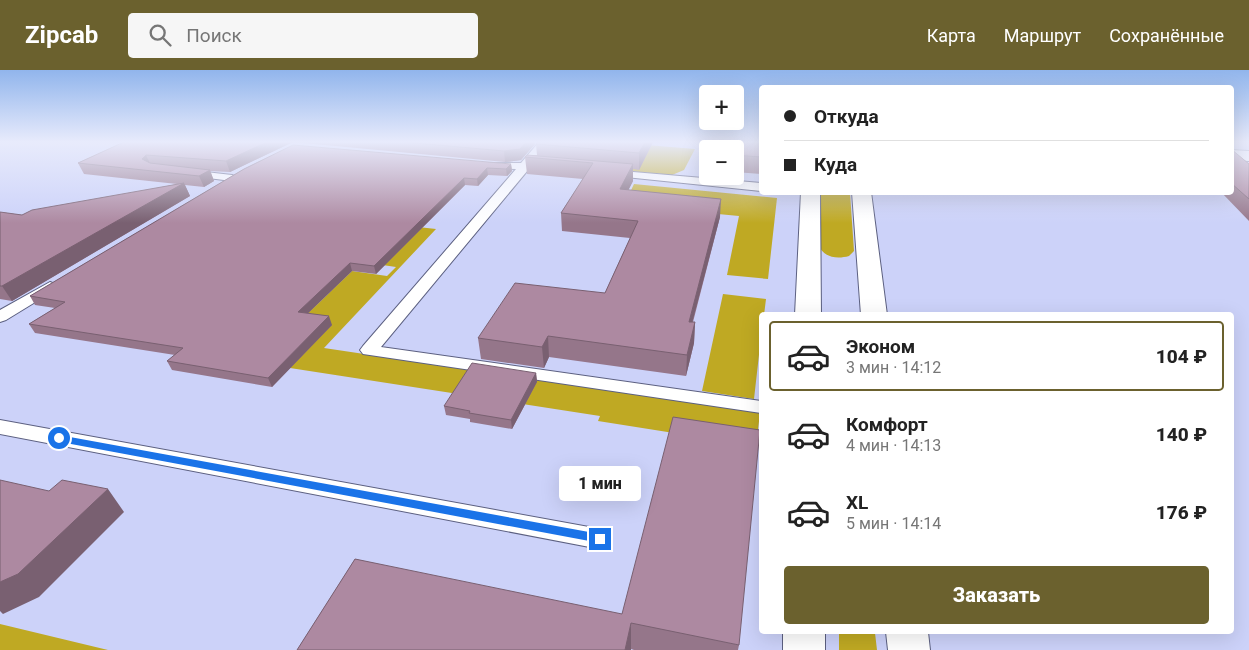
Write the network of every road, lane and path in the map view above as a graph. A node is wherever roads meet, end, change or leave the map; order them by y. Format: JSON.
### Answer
{"nodes":[{"id":1,"x":522,"y":169,"type":"edge"},
{"id":2,"x":174,"y":172,"type":"edge"},
{"id":3,"x":594,"y":172,"type":"edge"},
{"id":4,"x":759,"y":187,"type":"edge"},
{"id":5,"x":215,"y":188,"type":"edge"},
{"id":6,"x":811,"y":195,"type":"edge"},
{"id":7,"x":861,"y":195,"type":"edge"},
{"id":8,"x":58,"y":282,"type":"edge"},
{"id":9,"x":808,"y":312,"type":"edge"},
{"id":10,"x":874,"y":312,"type":"edge"},
{"id":11,"x":0,"y":317,"type":"edge"},
{"id":12,"x":759,"y":407,"type":"edge"},
{"id":13,"x":0,"y":427,"type":"edge"},
{"id":14,"x":600,"y":539,"type":"dead end"},
{"id":15,"x":804,"y":634,"type":"edge"},
{"id":16,"x":908,"y":634,"type":"edge"},
{"id":17,"x":804,"y":650,"type":"edge"},
{"id":18,"x":909,"y":650,"type":"edge"}],
"edges":[{"from":1,"to":12,"type":"lane"},
{"from":2,"to":5,"type":"lane"},
{"from":3,"to":4,"type":"lane"},
{"from":6,"to":9,"type":"street"},
{"from":7,"to":10,"type":"street"},
{"from":8,"to":11,"type":"lane"},
{"from":13,"to":14,"type":"lane"},
{"from":15,"to":17,"type":"street"},
{"from":16,"to":18,"type":"street"}]}
